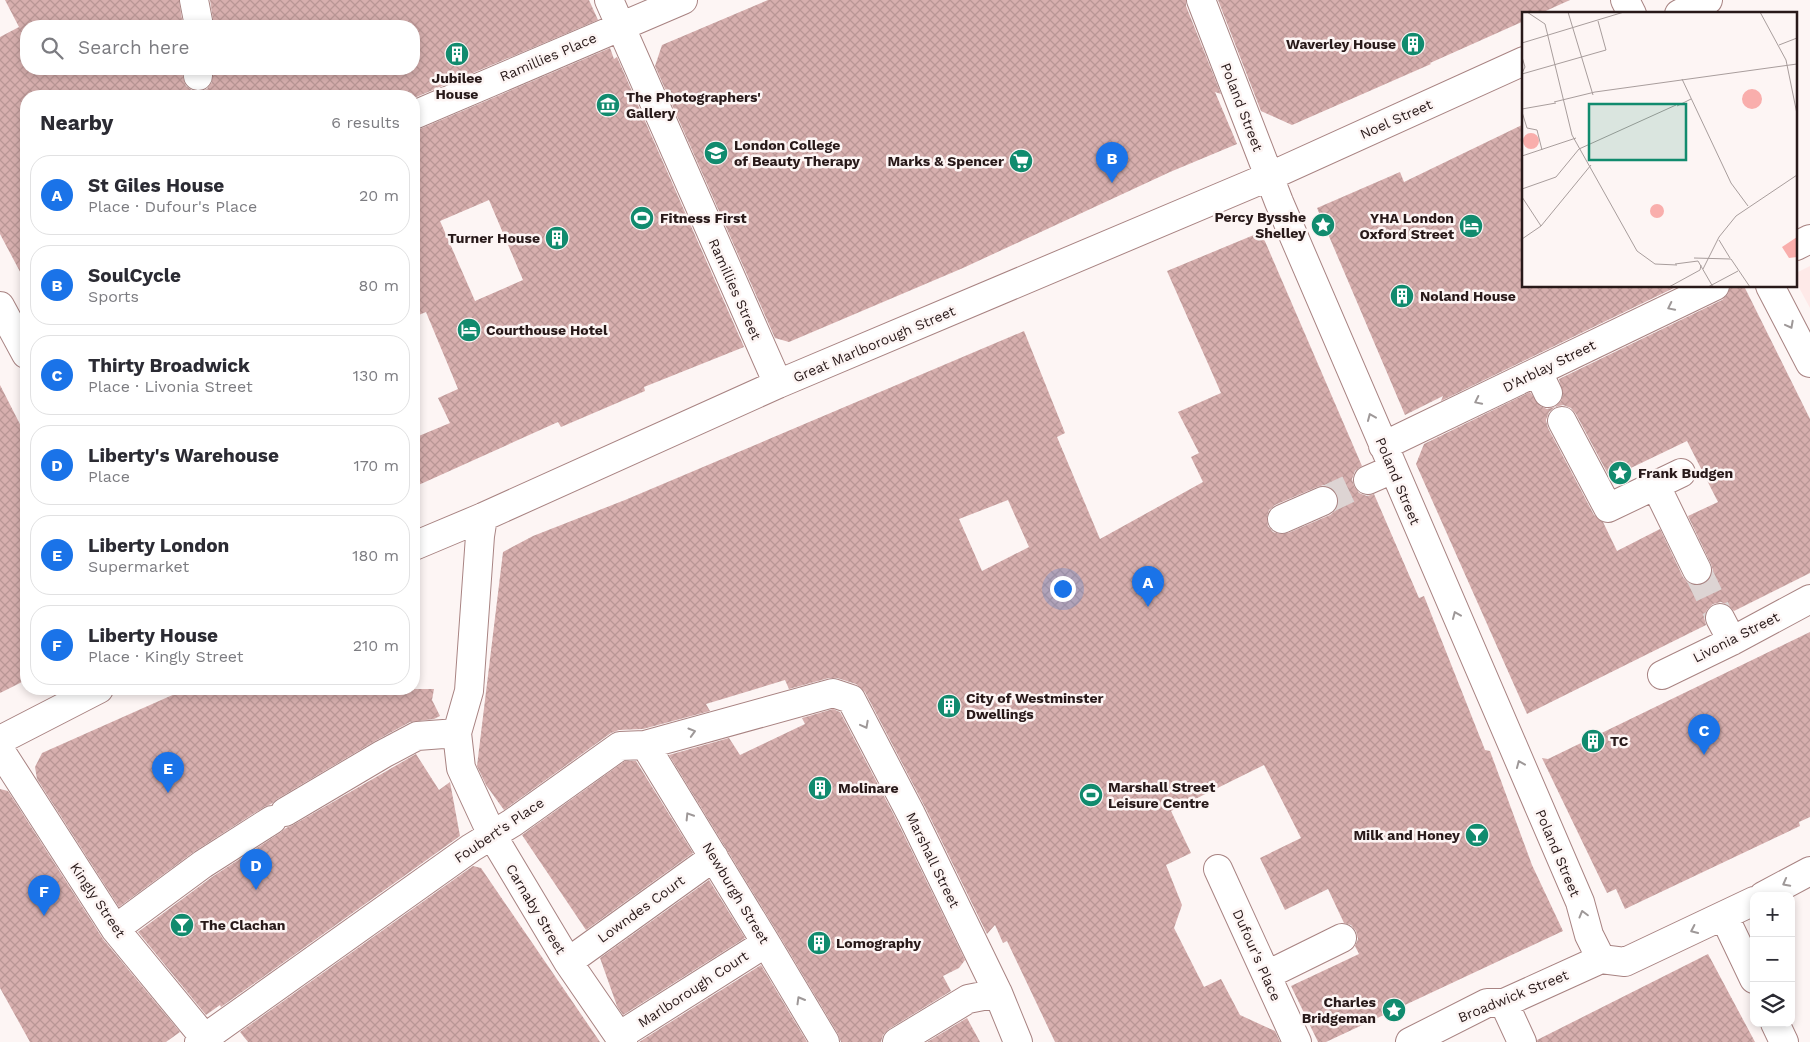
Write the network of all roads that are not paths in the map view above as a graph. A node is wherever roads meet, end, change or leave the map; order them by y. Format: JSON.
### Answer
{"nodes":[{"id":1,"x":194,"y":0,"type":"edge"},
{"id":2,"x":609,"y":0,"type":"edge"},
{"id":3,"x":683,"y":0,"type":"edge"},
{"id":4,"x":1201,"y":0,"type":"edge"},
{"id":5,"x":1708,"y":0,"type":"edge"},
{"id":6,"x":1683,"y":12,"type":"edge"},
{"id":7,"x":198,"y":20,"type":"edge"},
{"id":8,"x":620,"y":27,"type":"junction"},
{"id":9,"x":1522,"y":62,"type":"edge"},
{"id":10,"x":420,"y":111,"type":"edge"},
{"id":11,"x":1268,"y":177,"type":"junction"},
{"id":12,"x":1810,"y":239,"type":"edge"},
{"id":13,"x":1798,"y":245,"type":"edge"},
{"id":14,"x":1711,"y":288,"type":"edge"},
{"id":15,"x":1771,"y":288,"type":"edge"},
{"id":16,"x":0,"y":306,"type":"edge"},
{"id":17,"x":20,"y":343,"type":"edge"},
{"id":18,"x":1810,"y":363,"type":"edge"},
{"id":19,"x":778,"y":384,"type":"junction"},
{"id":20,"x":1562,"y":421,"type":"dead end"},
{"id":21,"x":1388,"y":457,"type":"junction"},
{"id":22,"x":1681,"y":473,"type":"dead end"},
{"id":23,"x":1368,"y":480,"type":"tunnel mouth"},
{"id":24,"x":1656,"y":486,"type":"junction"},
{"id":25,"x":1323,"y":501,"type":"tunnel mouth"},
{"id":26,"x":483,"y":517,"type":"junction"},
{"id":27,"x":1282,"y":519,"type":"dead end"},
{"id":28,"x":420,"y":543,"type":"edge"},
{"id":29,"x":1697,"y":570,"type":"tunnel mouth"},
{"id":30,"x":1810,"y":599,"type":"edge"},
{"id":31,"x":1662,"y":675,"type":"dead end"},
{"id":32,"x":833,"y":693,"type":"joint"},
{"id":33,"x":87,"y":695,"type":"edge"},
{"id":34,"x":457,"y":734,"type":"junction"},
{"id":35,"x":0,"y":740,"type":"edge"},
{"id":36,"x":646,"y":745,"type":"junction"},
{"id":37,"x":0,"y":750,"type":"edge"},
{"id":38,"x":492,"y":835,"type":"junction"},
{"id":39,"x":714,"y":857,"type":"junction"},
{"id":40,"x":1218,"y":869,"type":"dead end"},
{"id":41,"x":1810,"y":871,"type":"edge"},
{"id":42,"x":1771,"y":892,"type":"edge"},
{"id":43,"x":1750,"y":903,"type":"edge"},
{"id":44,"x":1724,"y":916,"type":"junction"},
{"id":45,"x":115,"y":929,"type":"junction"},
{"id":46,"x":1342,"y":938,"type":"dead end"},
{"id":47,"x":766,"y":943,"type":"junction"},
{"id":48,"x":1601,"y":959,"type":"junction"},
{"id":49,"x":568,"y":962,"type":"junction"},
{"id":50,"x":1750,"y":971,"type":"edge"},
{"id":51,"x":1266,"y":975,"type":"junction"},
{"id":52,"x":998,"y":993,"type":"junction"},
{"id":53,"x":1504,"y":1003,"type":"junction"},
{"id":54,"x":1777,"y":1027,"type":"edge"},
{"id":55,"x":621,"y":1039,"type":"edge"},
{"id":56,"x":204,"y":1041,"type":"edge"},
{"id":57,"x":825,"y":1042,"type":"edge"},
{"id":58,"x":897,"y":1042,"type":"edge"},
{"id":59,"x":1018,"y":1042,"type":"edge"},
{"id":60,"x":1297,"y":1042,"type":"edge"},
{"id":61,"x":1410,"y":1042,"type":"edge"},
{"id":62,"x":1522,"y":1042,"type":"edge"},
{"id":63,"x":1784,"y":1042,"type":"edge"}],
"edges":[{"from":1,"to":7,"type":"street"},
{"from":2,"to":8,"type":"street","name":"Ramillies Street"},
{"from":3,"to":8,"type":"street","name":"Ramillies Place"},
{"from":4,"to":11,"type":"street","name":"Poland Street"},
{"from":5,"to":6,"type":"street"},
{"from":8,"to":10,"type":"street","name":"Ramillies Place"},
{"from":8,"to":19,"type":"street","name":"Ramillies Street"},
{"from":9,"to":11,"type":"street","name":"Noel Street"},
{"from":11,"to":19,"type":"street","name":"Great Marlborough Street"},
{"from":21,"to":11,"type":"street","name":"Poland Street","one_way":true},
{"from":12,"to":13,"type":"street"},
{"from":14,"to":21,"type":"street","name":"D'Arblay Street","one_way":true},
{"from":15,"to":18,"type":"street","one_way":true},
{"from":16,"to":17,"type":"street"},
{"from":19,"to":26,"type":"street","name":"Great Marlborough Street"},
{"from":20,"to":24,"type":"street"},
{"from":21,"to":23,"type":"street","name":"D'Arblay Street"},
{"from":48,"to":21,"type":"street","name":"Poland Street","one_way":true},
{"from":22,"to":24,"type":"street"},
{"from":24,"to":29,"type":"street"},
{"from":25,"to":27,"type":"street"},
{"from":26,"to":28,"type":"street","name":"Great Marlborough Street"},
{"from":26,"to":34,"type":"street"},
{"from":30,"to":31,"type":"street","name":"Livonia Street"},
{"from":36,"to":32,"type":"street","name":"Foubert's Place","one_way":true},
{"from":32,"to":52,"type":"street","name":"Marshall Street","one_way":true},
{"from":33,"to":35,"type":"street"},
{"from":34,"to":38,"type":"street","name":"Carnaby Street"},
{"from":34,"to":45,"type":"street"},
{"from":36,"to":38,"type":"street","name":"Foubert's Place"},
{"from":39,"to":36,"type":"street","name":"Newburgh Street","one_way":true},
{"from":37,"to":45,"type":"street","name":"Kingly Street"},
{"from":38,"to":49,"type":"street","name":"Carnaby Street"},
{"from":38,"to":56,"type":"street","name":"Foubert's Place"},
{"from":39,"to":47,"type":"street","name":"Newburgh Street"},
{"from":39,"to":49,"type":"street","name":"Lowndes Court"},
{"from":40,"to":51,"type":"street","name":"Dufour's Place"},
{"from":41,"to":42,"type":"street","one_way":true},
{"from":43,"to":44,"type":"street"},
{"from":44,"to":48,"type":"street","one_way":true},
{"from":44,"to":50,"type":"street"},
{"from":45,"to":56,"type":"street","name":"Kingly Street"},
{"from":46,"to":51,"type":"street"},
{"from":47,"to":55,"type":"street","name":"Marlborough Court"},
{"from":57,"to":47,"type":"street","name":"Newburgh Street","one_way":true},
{"from":48,"to":53,"type":"street","name":"Broadwick Street"},
{"from":49,"to":55,"type":"street","name":"Carnaby Street"},
{"from":51,"to":60,"type":"street","name":"Dufour's Place"},
{"from":52,"to":58,"type":"street"},
{"from":52,"to":59,"type":"street","name":"Marshall Street"},
{"from":53,"to":61,"type":"street","name":"Broadwick Street"},
{"from":53,"to":62,"type":"street"},
{"from":54,"to":63,"type":"street"}]}
